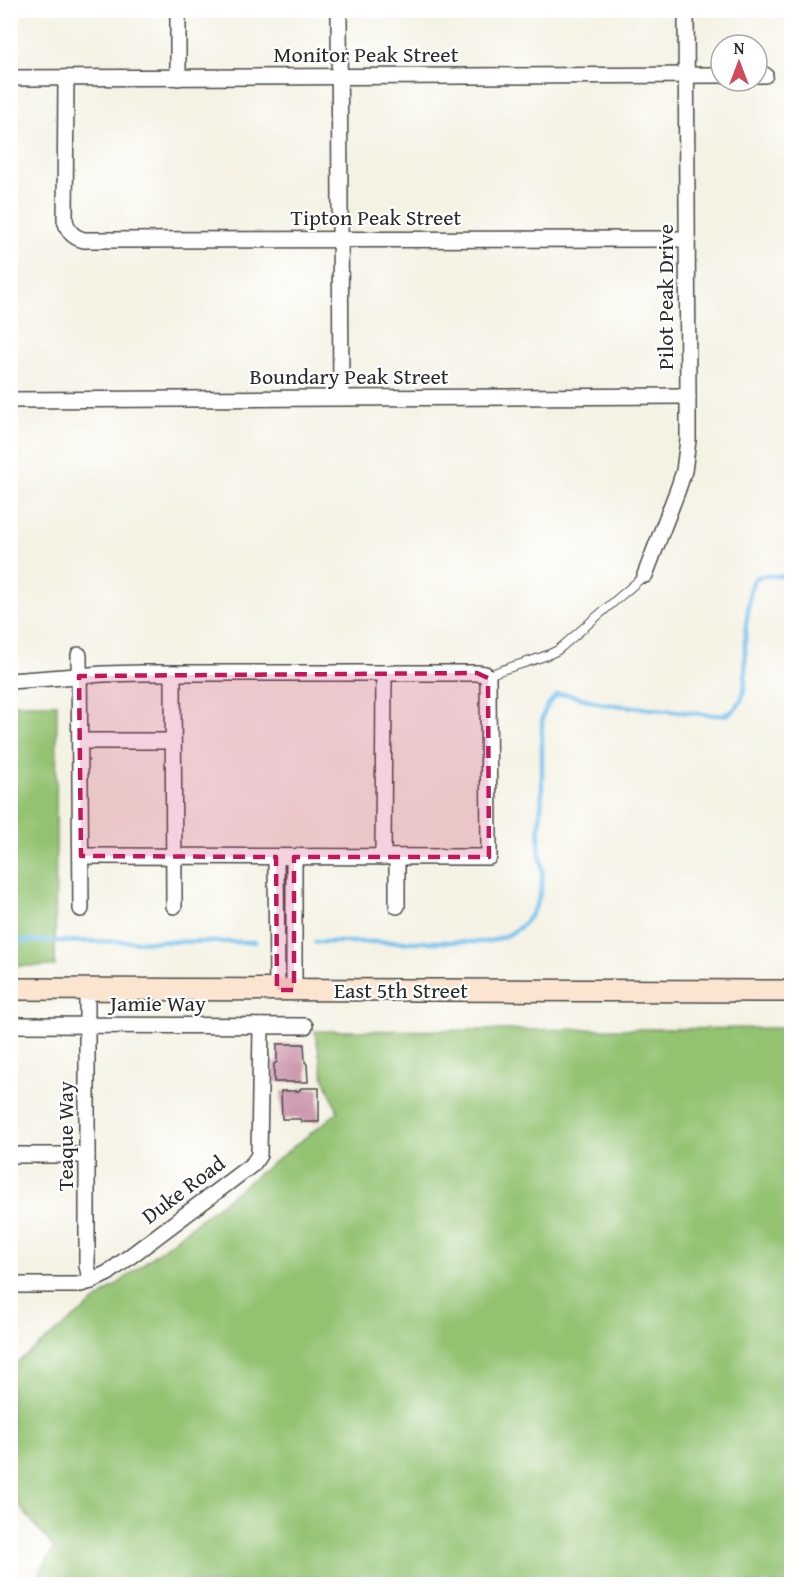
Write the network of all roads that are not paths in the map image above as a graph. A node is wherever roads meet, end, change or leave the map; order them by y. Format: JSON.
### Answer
{"nodes":[{"id":1,"x":178,"y":10,"type":"edge"},
{"id":2,"x":339,"y":10,"type":"edge"},
{"id":3,"x":686,"y":10,"type":"edge"},
{"id":4,"x":709,"y":75,"type":"edge"},
{"id":5,"x":686,"y":76,"type":"junction"},
{"id":6,"x":340,"y":77,"type":"junction"},
{"id":7,"x":10,"y":78,"type":"edge"},
{"id":8,"x":66,"y":78,"type":"junction"},
{"id":9,"x":178,"y":78,"type":"junction"},
{"id":10,"x":340,"y":239,"type":"junction"},
{"id":11,"x":687,"y":239,"type":"junction"},
{"id":12,"x":688,"y":396,"type":"junction"},
{"id":13,"x":341,"y":398,"type":"junction"},
{"id":14,"x":10,"y":400,"type":"edge"},
{"id":15,"x":645,"y":575,"type":"joint"},
{"id":16,"x":79,"y":655,"type":"dead end"},
{"id":17,"x":173,"y":673,"type":"junction"},
{"id":18,"x":384,"y":673,"type":"junction"},
{"id":19,"x":79,"y":676,"type":"junction"},
{"id":20,"x":487,"y":676,"type":"junction"},
{"id":21,"x":10,"y":681,"type":"edge"},
{"id":22,"x":80,"y":741,"type":"junction"},
{"id":23,"x":173,"y":741,"type":"junction"},
{"id":24,"x":81,"y":856,"type":"junction"},
{"id":25,"x":174,"y":856,"type":"junction"},
{"id":26,"x":276,"y":857,"type":"junction"},
{"id":27,"x":294,"y":857,"type":"junction"},
{"id":28,"x":390,"y":857,"type":"junction"},
{"id":29,"x":277,"y":897,"type":"junction"},
{"id":30,"x":294,"y":897,"type":"junction"},
{"id":31,"x":174,"y":906,"type":"dead end"},
{"id":32,"x":397,"y":906,"type":"dead end"},
{"id":33,"x":81,"y":909,"type":"dead end"},
{"id":34,"x":10,"y":989,"type":"edge"},
{"id":35,"x":87,"y":989,"type":"junction"},
{"id":36,"x":286,"y":990,"type":"junction"},
{"id":37,"x":792,"y":991,"type":"edge"},
{"id":38,"x":10,"y":1025,"type":"edge"},
{"id":39,"x":87,"y":1026,"type":"junction"},
{"id":40,"x":261,"y":1026,"type":"junction"},
{"id":41,"x":305,"y":1026,"type":"dead end"},
{"id":42,"x":10,"y":1155,"type":"edge"},
{"id":43,"x":87,"y":1155,"type":"junction"},
{"id":44,"x":91,"y":1281,"type":"junction"},
{"id":45,"x":10,"y":1285,"type":"edge"}],
"edges":[{"from":1,"to":9,"type":"street"},
{"from":2,"to":6,"type":"street"},
{"from":3,"to":5,"type":"street","name":"Pilot Peak Drive"},
{"from":4,"to":5,"type":"street","name":"Monitor Peak Street"},
{"from":5,"to":6,"type":"street","name":"Monitor Peak Street"},
{"from":5,"to":11,"type":"street","name":"Pilot Peak Drive"},
{"from":6,"to":9,"type":"street","name":"Monitor Peak Street"},
{"from":6,"to":10,"type":"street"},
{"from":7,"to":8,"type":"street","name":"Monitor Peak Street"},
{"from":8,"to":9,"type":"street","name":"Monitor Peak Street"},
{"from":8,"to":10,"type":"street","name":"Tipton Peak Street"},
{"from":10,"to":11,"type":"street","name":"Tipton Peak Street"},
{"from":10,"to":13,"type":"street"},
{"from":11,"to":12,"type":"street","name":"Pilot Peak Drive"},
{"from":12,"to":13,"type":"street","name":"Boundary Peak Street"},
{"from":12,"to":15,"type":"street","name":"Pilot Peak Drive"},
{"from":13,"to":14,"type":"street","name":"Boundary Peak Street"},
{"from":15,"to":20,"type":"lane"},
{"from":16,"to":19,"type":"street"},
{"from":17,"to":18,"type":"street"},
{"from":17,"to":19,"type":"street"},
{"from":17,"to":23,"type":"street"},
{"from":18,"to":20,"type":"street"},
{"from":18,"to":28,"type":"street"},
{"from":19,"to":21,"type":"street"},
{"from":19,"to":22,"type":"street"},
{"from":20,"to":28,"type":"street"},
{"from":22,"to":23,"type":"street"},
{"from":22,"to":24,"type":"street"},
{"from":23,"to":25,"type":"street"},
{"from":24,"to":25,"type":"street"},
{"from":24,"to":33,"type":"street"},
{"from":25,"to":26,"type":"street"},
{"from":25,"to":31,"type":"street"},
{"from":26,"to":27,"type":"street"},
{"from":26,"to":29,"type":"street"},
{"from":27,"to":28,"type":"street"},
{"from":27,"to":30,"type":"street"},
{"from":28,"to":32,"type":"street"},
{"from":29,"to":30,"type":"lane"},
{"from":29,"to":36,"type":"street"},
{"from":30,"to":36,"type":"street"},
{"from":34,"to":35,"type":"main road","name":"East 5th Street"},
{"from":35,"to":36,"type":"main road","name":"East 5th Street"},
{"from":35,"to":39,"type":"street","name":"Teaque Way"},
{"from":36,"to":37,"type":"main road","name":"East 5th Street"},
{"from":38,"to":39,"type":"street","name":"Jamie Way"},
{"from":39,"to":40,"type":"street","name":"Jamie Way"},
{"from":39,"to":43,"type":"street","name":"Teaque Way"},
{"from":40,"to":41,"type":"street","name":"Jamie Way"},
{"from":40,"to":44,"type":"street","name":"Duke Road"},
{"from":42,"to":43,"type":"street"},
{"from":43,"to":44,"type":"street","name":"Teaque Way"},
{"from":44,"to":45,"type":"street","name":"Duke Road"}]}
